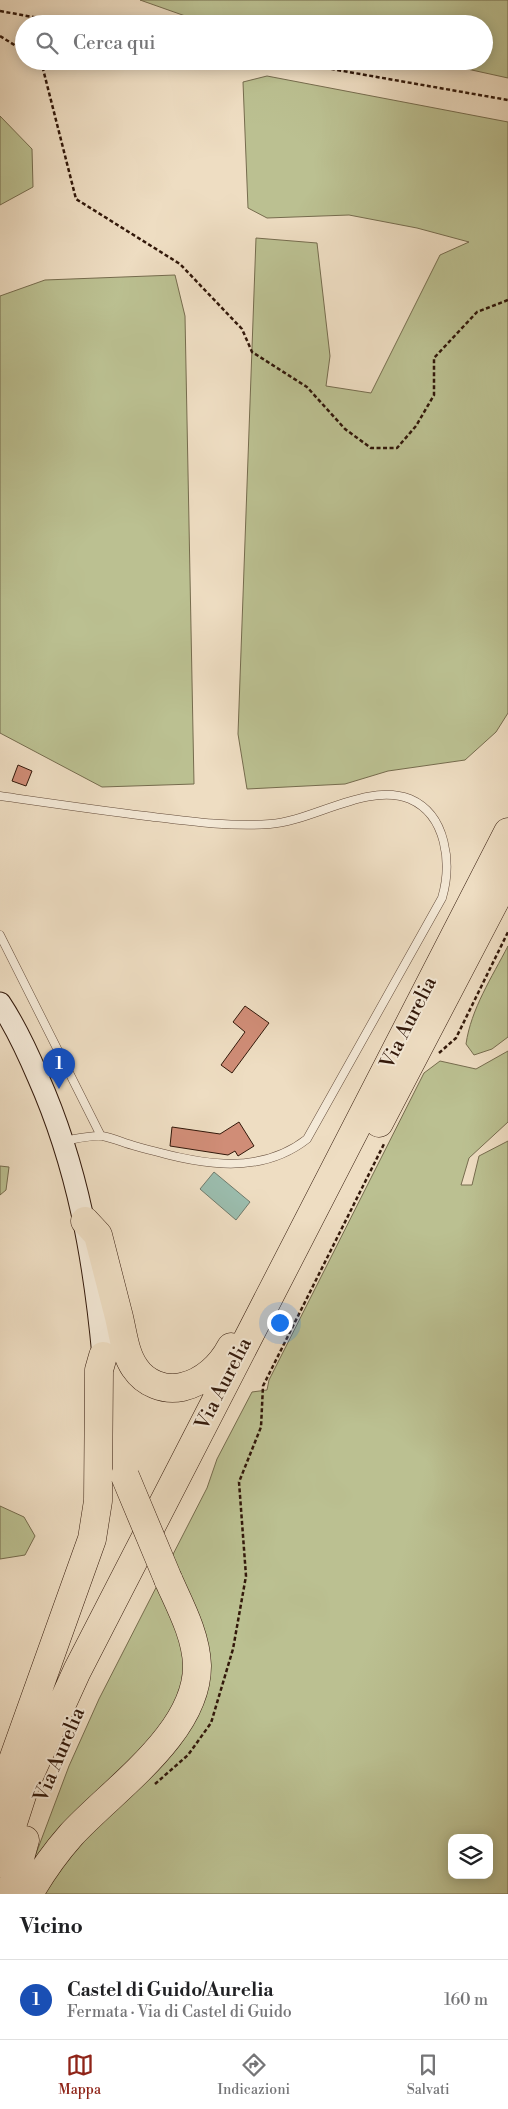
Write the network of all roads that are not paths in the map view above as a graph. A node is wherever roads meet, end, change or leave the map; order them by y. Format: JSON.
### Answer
{"nodes":[{"id":1,"x":0,"y":796,"type":"edge"},
{"id":2,"x":508,"y":832,"type":"edge"},
{"id":3,"x":508,"y":876,"type":"edge"},
{"id":4,"x":0,"y":935,"type":"edge"},
{"id":5,"x":0,"y":1003,"type":"edge"},
{"id":6,"x":381,"y":1076,"type":"junction"},
{"id":7,"x":101,"y":1136,"type":"junction"},
{"id":8,"x":64,"y":1141,"type":"junction"},
{"id":9,"x":85,"y":1221,"type":"junction"},
{"id":10,"x":102,"y":1356,"type":"junction"},
{"id":11,"x":0,"y":1811,"type":"edge"},
{"id":12,"x":0,"y":1864,"type":"edge"},
{"id":13,"x":10,"y":1894,"type":"edge"},
{"id":14,"x":29,"y":1894,"type":"edge"}],
"edges":[{"from":1,"to":7,"type":"lane"},
{"from":2,"to":6,"type":"highway","name":"Via Aurelia"},
{"from":3,"to":13,"type":"highway","name":"Via Aurelia"},
{"from":4,"to":7,"type":"lane"},
{"from":5,"to":8,"type":"street"},
{"from":6,"to":9,"type":"highway"},
{"from":6,"to":12,"type":"highway","name":"Via Aurelia"},
{"from":7,"to":8,"type":"lane"},
{"from":8,"to":9,"type":"street"},
{"from":9,"to":10,"type":"street"},
{"from":10,"to":11,"type":"highway"},
{"from":10,"to":14,"type":"highway","bridge":true}]}
